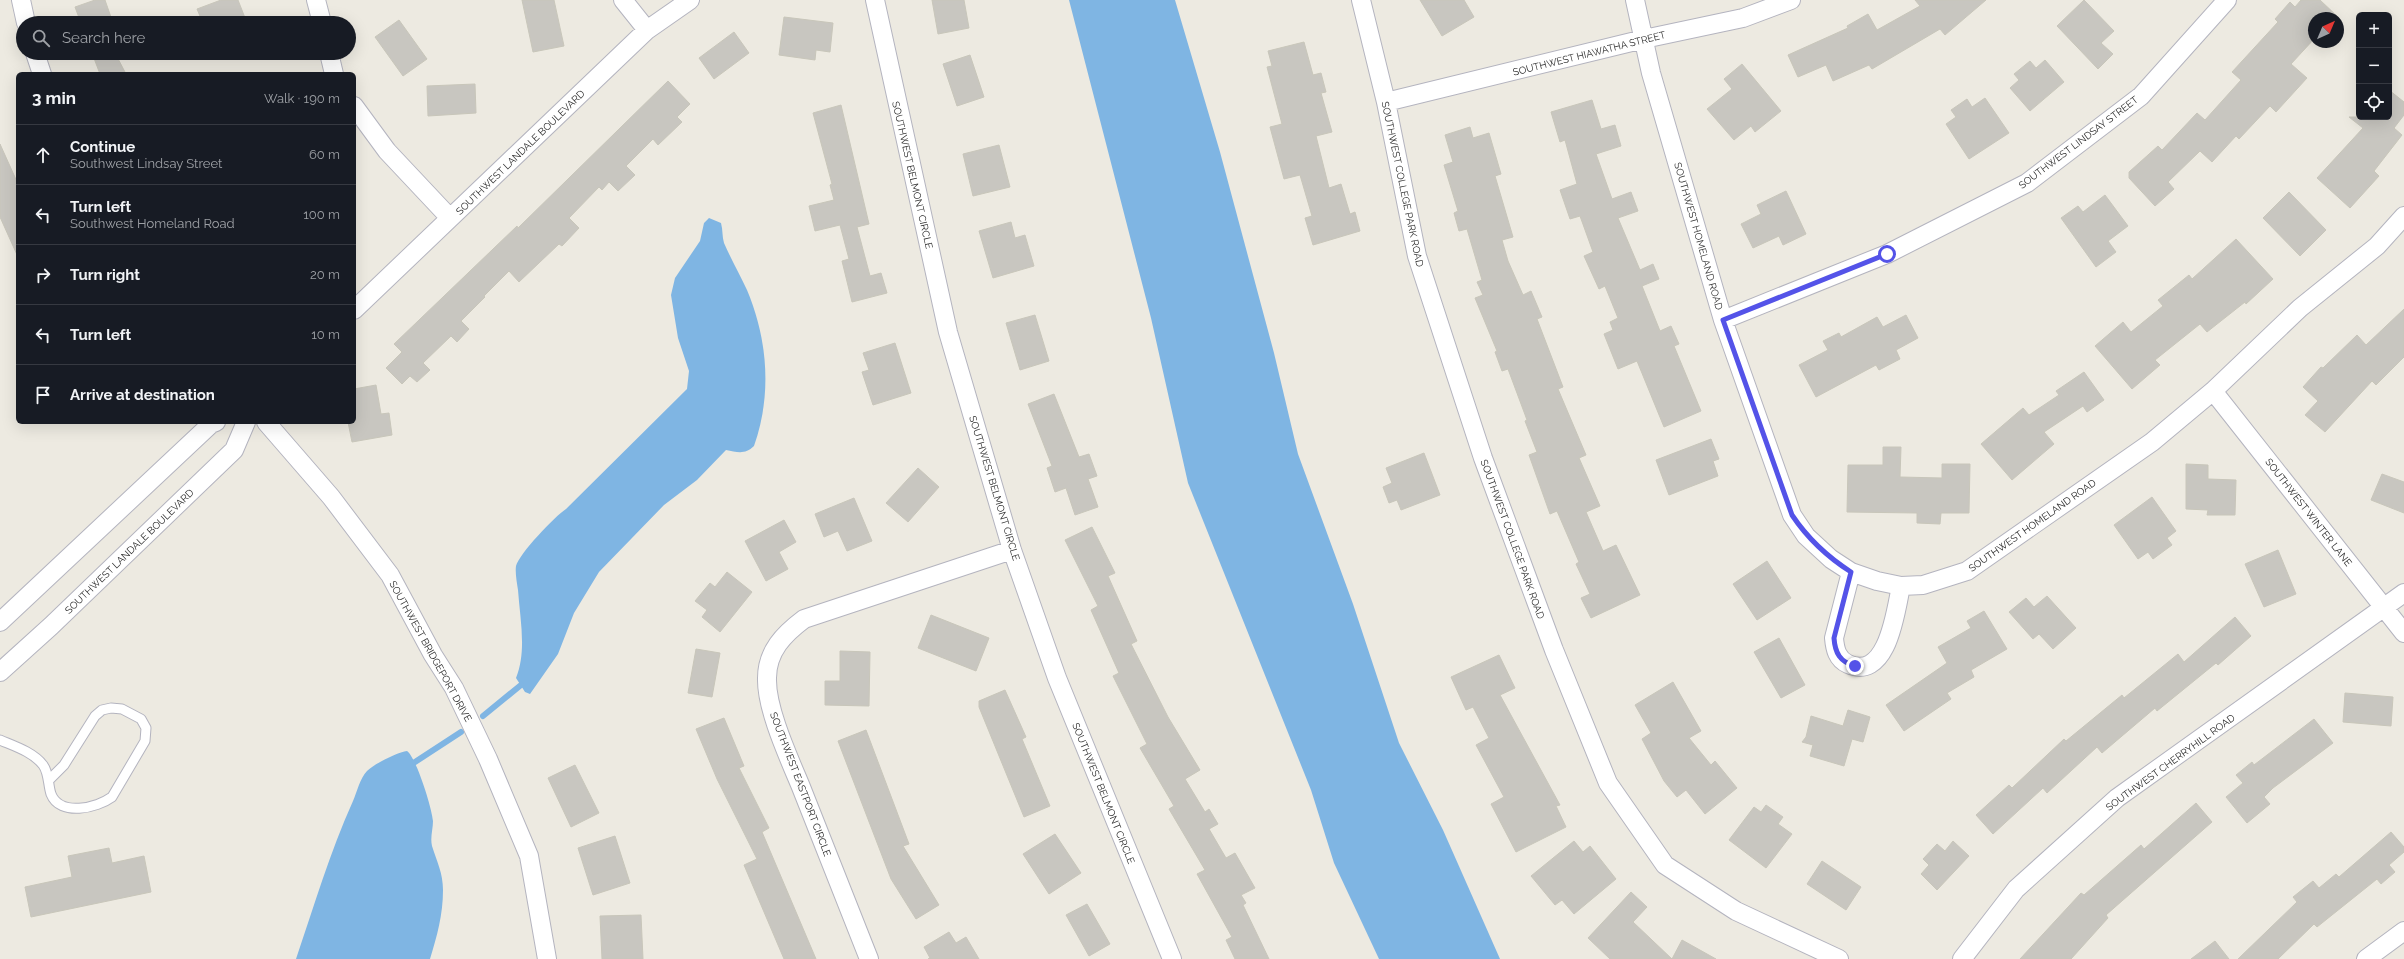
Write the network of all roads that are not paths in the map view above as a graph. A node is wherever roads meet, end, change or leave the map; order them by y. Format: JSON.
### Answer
{"nodes":[{"id":1,"x":21,"y":0,"type":"edge"},
{"id":2,"x":316,"y":0,"type":"edge"},
{"id":3,"x":623,"y":0,"type":"edge"},
{"id":4,"x":690,"y":0,"type":"edge"},
{"id":5,"x":875,"y":0,"type":"edge"},
{"id":6,"x":1361,"y":0,"type":"edge"},
{"id":7,"x":1635,"y":0,"type":"edge"},
{"id":8,"x":1791,"y":0,"type":"edge"},
{"id":9,"x":2227,"y":0,"type":"edge"},
{"id":10,"x":24,"y":16,"type":"edge"},
{"id":11,"x":320,"y":16,"type":"edge"},
{"id":12,"x":647,"y":30,"type":"junction"},
{"id":13,"x":1644,"y":39,"type":"junction"},
{"id":14,"x":37,"y":60,"type":"edge"},
{"id":15,"x":331,"y":60,"type":"edge"},
{"id":16,"x":41,"y":72,"type":"edge"},
{"id":17,"x":334,"y":72,"type":"edge"},
{"id":18,"x":1386,"y":102,"type":"junction"},
{"id":19,"x":356,"y":109,"type":"edge"},
{"id":20,"x":2404,"y":216,"type":"edge"},
{"id":21,"x":450,"y":218,"type":"junction"},
{"id":22,"x":356,"y":308,"type":"edge"},
{"id":23,"x":1723,"y":320,"type":"junction"},
{"id":24,"x":2214,"y":391,"type":"junction"},
{"id":25,"x":214,"y":424,"type":"edge"},
{"id":26,"x":245,"y":424,"type":"edge"},
{"id":27,"x":268,"y":424,"type":"edge"},
{"id":28,"x":1012,"y":550,"type":"junction"},
{"id":29,"x":1851,"y":572,"type":"junction"},
{"id":30,"x":1901,"y":586,"type":"junction"},
{"id":31,"x":2404,"y":593,"type":"edge"},
{"id":32,"x":2385,"y":607,"type":"junction"},
{"id":33,"x":0,"y":622,"type":"edge"},
{"id":34,"x":2404,"y":633,"type":"edge"},
{"id":35,"x":0,"y":672,"type":"edge"},
{"id":36,"x":0,"y":740,"type":"edge"},
{"id":37,"x":49,"y":780,"type":"junction"},
{"id":38,"x":2404,"y":931,"type":"edge"},
{"id":39,"x":546,"y":959,"type":"edge"},
{"id":40,"x":870,"y":959,"type":"edge"},
{"id":41,"x":1172,"y":959,"type":"edge"},
{"id":42,"x":1839,"y":959,"type":"edge"},
{"id":43,"x":1962,"y":959,"type":"edge"},
{"id":44,"x":2366,"y":959,"type":"edge"}],
"edges":[{"from":1,"to":10,"type":"street"},
{"from":2,"to":11,"type":"street"},
{"from":3,"to":12,"type":"street"},
{"from":4,"to":12,"type":"street","name":"SOUTHWEST LANDALE BOULEVARD"},
{"from":5,"to":28,"type":"street","name":"SOUTHWEST BELMONT CIRCLE"},
{"from":6,"to":18,"type":"street","name":"SOUTHWEST COLLEGE PARK ROAD"},
{"from":7,"to":13,"type":"street","name":"SOUTHWEST HOMELAND ROAD"},
{"from":8,"to":13,"type":"street","name":"SOUTHWEST HIAWATHA STREET"},
{"from":9,"to":23,"type":"street","name":"SOUTHWEST LINDSAY STREET"},
{"from":12,"to":21,"type":"street","name":"SOUTHWEST LANDALE BOULEVARD"},
{"from":13,"to":18,"type":"street","name":"SOUTHWEST HIAWATHA STREET"},
{"from":13,"to":23,"type":"street","name":"SOUTHWEST HOMELAND ROAD"},
{"from":14,"to":16,"type":"street"},
{"from":15,"to":17,"type":"street"},
{"from":18,"to":42,"type":"street","name":"SOUTHWEST COLLEGE PARK ROAD"},
{"from":19,"to":21,"type":"street"},
{"from":20,"to":24,"type":"street","name":"SOUTHWEST HOMELAND ROAD"},
{"from":21,"to":22,"type":"street","name":"SOUTHWEST LANDALE BOULEVARD"},
{"from":23,"to":29,"type":"street","name":"SOUTHWEST HOMELAND ROAD"},
{"from":24,"to":30,"type":"street","name":"SOUTHWEST HOMELAND ROAD"},
{"from":24,"to":32,"type":"street","name":"SOUTHWEST WINTER LANE"},
{"from":25,"to":33,"type":"street"},
{"from":26,"to":35,"type":"street","name":"SOUTHWEST LANDALE BOULEVARD"},
{"from":27,"to":39,"type":"street","name":"SOUTHWEST BRIDGEPORT DRIVE"},
{"from":28,"to":40,"type":"street","name":"SOUTHWEST EASTPORT CIRCLE"},
{"from":28,"to":41,"type":"street","name":"SOUTHWEST BELMONT CIRCLE"},
{"from":29,"to":30,"type":"street","name":"SOUTHWEST HOMELAND ROAD"},
{"from":29,"to":30,"type":"street"},
{"from":31,"to":32,"type":"street","name":"SOUTHWEST CHERRYHILL ROAD"},
{"from":32,"to":34,"type":"street","name":"SOUTHWEST WINTER LANE"},
{"from":32,"to":43,"type":"street","name":"SOUTHWEST CHERRYHILL ROAD"},
{"from":36,"to":37,"type":"lane"},
{"from":37,"to":37,"type":"lane"},
{"from":38,"to":44,"type":"street"}]}
